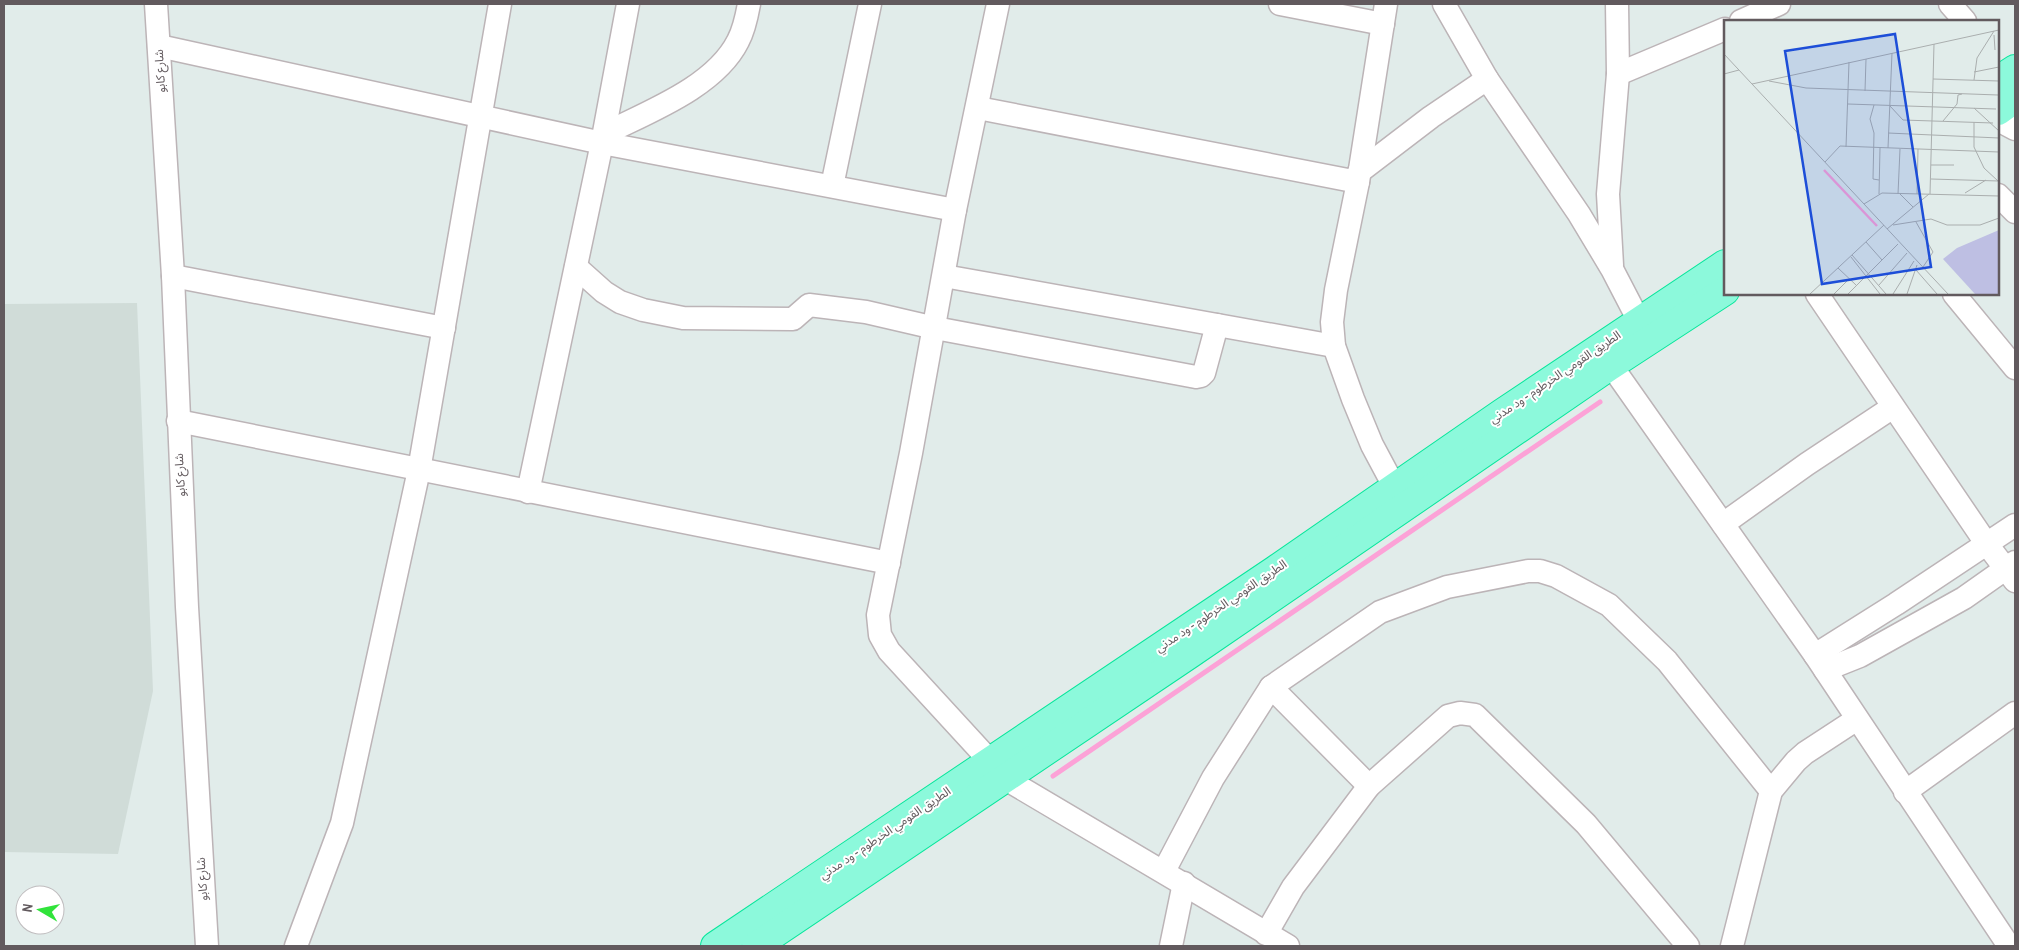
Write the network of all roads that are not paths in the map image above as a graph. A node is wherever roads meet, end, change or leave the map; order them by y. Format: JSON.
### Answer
{"nodes":[{"id":1,"x":156,"y":4,"type":"edge"},
{"id":2,"x":500,"y":4,"type":"edge"},
{"id":3,"x":628,"y":4,"type":"edge"},
{"id":4,"x":749,"y":4,"type":"edge"},
{"id":5,"x":870,"y":4,"type":"edge"},
{"id":6,"x":998,"y":4,"type":"edge"},
{"id":7,"x":1280,"y":4,"type":"edge"},
{"id":8,"x":1444,"y":4,"type":"edge"},
{"id":9,"x":1617,"y":4,"type":"edge"},
{"id":10,"x":1778,"y":4,"type":"edge"},
{"id":11,"x":1950,"y":4,"type":"edge"},
{"id":12,"x":1385,"y":14,"type":"edge"},
{"id":13,"x":1743,"y":20,"type":"edge"},
{"id":14,"x":1964,"y":20,"type":"edge"},
{"id":15,"x":1724,"y":29,"type":"edge"},
{"id":16,"x":159,"y":46,"type":"junction"},
{"id":17,"x":1618,"y":74,"type":"junction"},
{"id":18,"x":2007,"y":76,"type":"edge"},
{"id":19,"x":1487,"y":79,"type":"junction"},
{"id":20,"x":1999,"y":107,"type":"edge"},
{"id":21,"x":978,"y":108,"type":"junction"},
{"id":22,"x":481,"y":116,"type":"junction"},
{"id":23,"x":1999,"y":121,"type":"edge"},
{"id":24,"x":2015,"y":129,"type":"edge"},
{"id":25,"x":603,"y":138,"type":"junction"},
{"id":26,"x":1359,"y":176,"type":"junction"},
{"id":27,"x":832,"y":186,"type":"junction"},
{"id":28,"x":1999,"y":196,"type":"edge"},
{"id":29,"x":955,"y":210,"type":"junction"},
{"id":30,"x":2015,"y":212,"type":"edge"},
{"id":31,"x":1724,"y":265,"type":"edge"},
{"id":32,"x":576,"y":267,"type":"junction"},
{"id":33,"x":1612,"y":269,"type":"junction"},
{"id":34,"x":172,"y":276,"type":"junction"},
{"id":35,"x":944,"y":276,"type":"junction"},
{"id":36,"x":1724,"y":292,"type":"edge"},
{"id":37,"x":1818,"y":295,"type":"edge"},
{"id":38,"x":1955,"y":295,"type":"edge"},
{"id":39,"x":1217,"y":325,"type":"junction"},
{"id":40,"x":444,"y":328,"type":"junction"},
{"id":41,"x":935,"y":328,"type":"junction"},
{"id":42,"x":1646,"y":331,"type":"junction"},
{"id":43,"x":1334,"y":346,"type":"junction"},
{"id":44,"x":1605,"y":357,"type":"junction"},
{"id":45,"x":2015,"y":368,"type":"edge"},
{"id":46,"x":1893,"y":407,"type":"junction"},
{"id":47,"x":178,"y":421,"type":"junction"},
{"id":48,"x":419,"y":470,"type":"junction"},
{"id":49,"x":1395,"y":488,"type":"junction"},
{"id":50,"x":528,"y":492,"type":"junction"},
{"id":51,"x":1723,"y":524,"type":"junction"},
{"id":52,"x":2015,"y":525,"type":"edge"},
{"id":53,"x":1986,"y":543,"type":"junction"},
{"id":54,"x":889,"y":563,"type":"junction"},
{"id":55,"x":2012,"y":571,"type":"edge"},
{"id":56,"x":1820,"y":663,"type":"junction"},
{"id":57,"x":1271,"y":687,"type":"junction"},
{"id":58,"x":2014,"y":716,"type":"edge"},
{"id":59,"x":1857,"y":719,"type":"junction"},
{"id":60,"x":997,"y":770,"type":"junction"},
{"id":61,"x":1369,"y":786,"type":"junction"},
{"id":62,"x":1772,"y":791,"type":"junction"},
{"id":63,"x":1905,"y":792,"type":"junction"},
{"id":64,"x":1164,"y":871,"type":"junction"},
{"id":65,"x":1184,"y":883,"type":"junction"},
{"id":66,"x":1266,"y":934,"type":"junction"},
{"id":67,"x":207,"y":946,"type":"edge"},
{"id":68,"x":296,"y":946,"type":"edge"},
{"id":69,"x":715,"y":946,"type":"edge"},
{"id":70,"x":756,"y":946,"type":"edge"},
{"id":71,"x":1170,"y":946,"type":"edge"},
{"id":72,"x":1288,"y":946,"type":"edge"},
{"id":73,"x":1688,"y":946,"type":"edge"},
{"id":74,"x":1732,"y":946,"type":"edge"},
{"id":75,"x":2009,"y":946,"type":"edge"}],
"edges":[{"from":1,"to":16,"type":"street","name":"شارع كابو"},
{"from":2,"to":22,"type":"street"},
{"from":3,"to":25,"type":"street"},
{"from":4,"to":25,"type":"street"},
{"from":5,"to":27,"type":"street"},
{"from":6,"to":21,"type":"street"},
{"from":7,"to":12,"type":"street"},
{"from":8,"to":19,"type":"street"},
{"from":9,"to":17,"type":"street"},
{"from":10,"to":13,"type":"street"},
{"from":11,"to":14,"type":"street"},
{"from":12,"to":26,"type":"street"},
{"from":15,"to":17,"type":"street"},
{"from":16,"to":22,"type":"street"},
{"from":16,"to":34,"type":"street","name":"شارع كابو"},
{"from":17,"to":33,"type":"street"},
{"from":18,"to":20,"type":"highway"},
{"from":19,"to":26,"type":"street"},
{"from":19,"to":33,"type":"street"},
{"from":21,"to":26,"type":"street"},
{"from":21,"to":29,"type":"street"},
{"from":22,"to":25,"type":"street"},
{"from":22,"to":40,"type":"street"},
{"from":23,"to":24,"type":"street"},
{"from":25,"to":27,"type":"street"},
{"from":25,"to":32,"type":"street"},
{"from":26,"to":43,"type":"street"},
{"from":27,"to":29,"type":"street"},
{"from":28,"to":30,"type":"street"},
{"from":29,"to":35,"type":"street"},
{"from":31,"to":42,"type":"highway","name":"الطريق القومي الخرطوم - ود مدني"},
{"from":32,"to":41,"type":"street"},
{"from":32,"to":50,"type":"street"},
{"from":33,"to":42,"type":"street"},
{"from":34,"to":40,"type":"street"},
{"from":34,"to":47,"type":"street","name":"شارع كابو"},
{"from":35,"to":39,"type":"street"},
{"from":35,"to":41,"type":"street"},
{"from":36,"to":42,"type":"highway"},
{"from":37,"to":46,"type":"street"},
{"from":38,"to":45,"type":"street"},
{"from":39,"to":41,"type":"street"},
{"from":39,"to":43,"type":"street"},
{"from":40,"to":48,"type":"street"},
{"from":41,"to":54,"type":"street"},
{"from":42,"to":44,"type":"highway","name":"الطريق القومي الخرطوم - ود مدني"},
{"from":43,"to":49,"type":"street"},
{"from":44,"to":49,"type":"highway","name":"الطريق القومي الخرطوم - ود مدني"},
{"from":44,"to":51,"type":"street"},
{"from":44,"to":60,"type":"highway","name":"الطريق القومي الخرطوم - ود مدني"},
{"from":46,"to":51,"type":"street"},
{"from":46,"to":53,"type":"street"},
{"from":47,"to":48,"type":"street"},
{"from":47,"to":67,"type":"street","name":"شارع كابو"},
{"from":48,"to":50,"type":"street"},
{"from":48,"to":68,"type":"street"},
{"from":49,"to":60,"type":"highway","name":"الطريق القومي الخرطوم - ود مدني"},
{"from":50,"to":54,"type":"street"},
{"from":51,"to":56,"type":"street"},
{"from":52,"to":53,"type":"street"},
{"from":53,"to":55,"type":"street"},
{"from":53,"to":56,"type":"street"},
{"from":54,"to":60,"type":"street"},
{"from":55,"to":56,"type":"street"},
{"from":56,"to":59,"type":"street"},
{"from":57,"to":61,"type":"street"},
{"from":57,"to":62,"type":"street"},
{"from":57,"to":64,"type":"street"},
{"from":58,"to":63,"type":"street"},
{"from":59,"to":62,"type":"street"},
{"from":59,"to":63,"type":"street"},
{"from":60,"to":64,"type":"street"},
{"from":60,"to":69,"type":"highway","name":"الطريق القومي الخرطوم - ود مدني"},
{"from":60,"to":70,"type":"highway","name":"الطريق القومي الخرطوم - ود مدني"},
{"from":61,"to":66,"type":"street"},
{"from":61,"to":73,"type":"street"},
{"from":62,"to":74,"type":"street"},
{"from":63,"to":75,"type":"street"},
{"from":64,"to":65,"type":"street"},
{"from":65,"to":66,"type":"street"},
{"from":65,"to":71,"type":"street"},
{"from":66,"to":72,"type":"street"}]}
